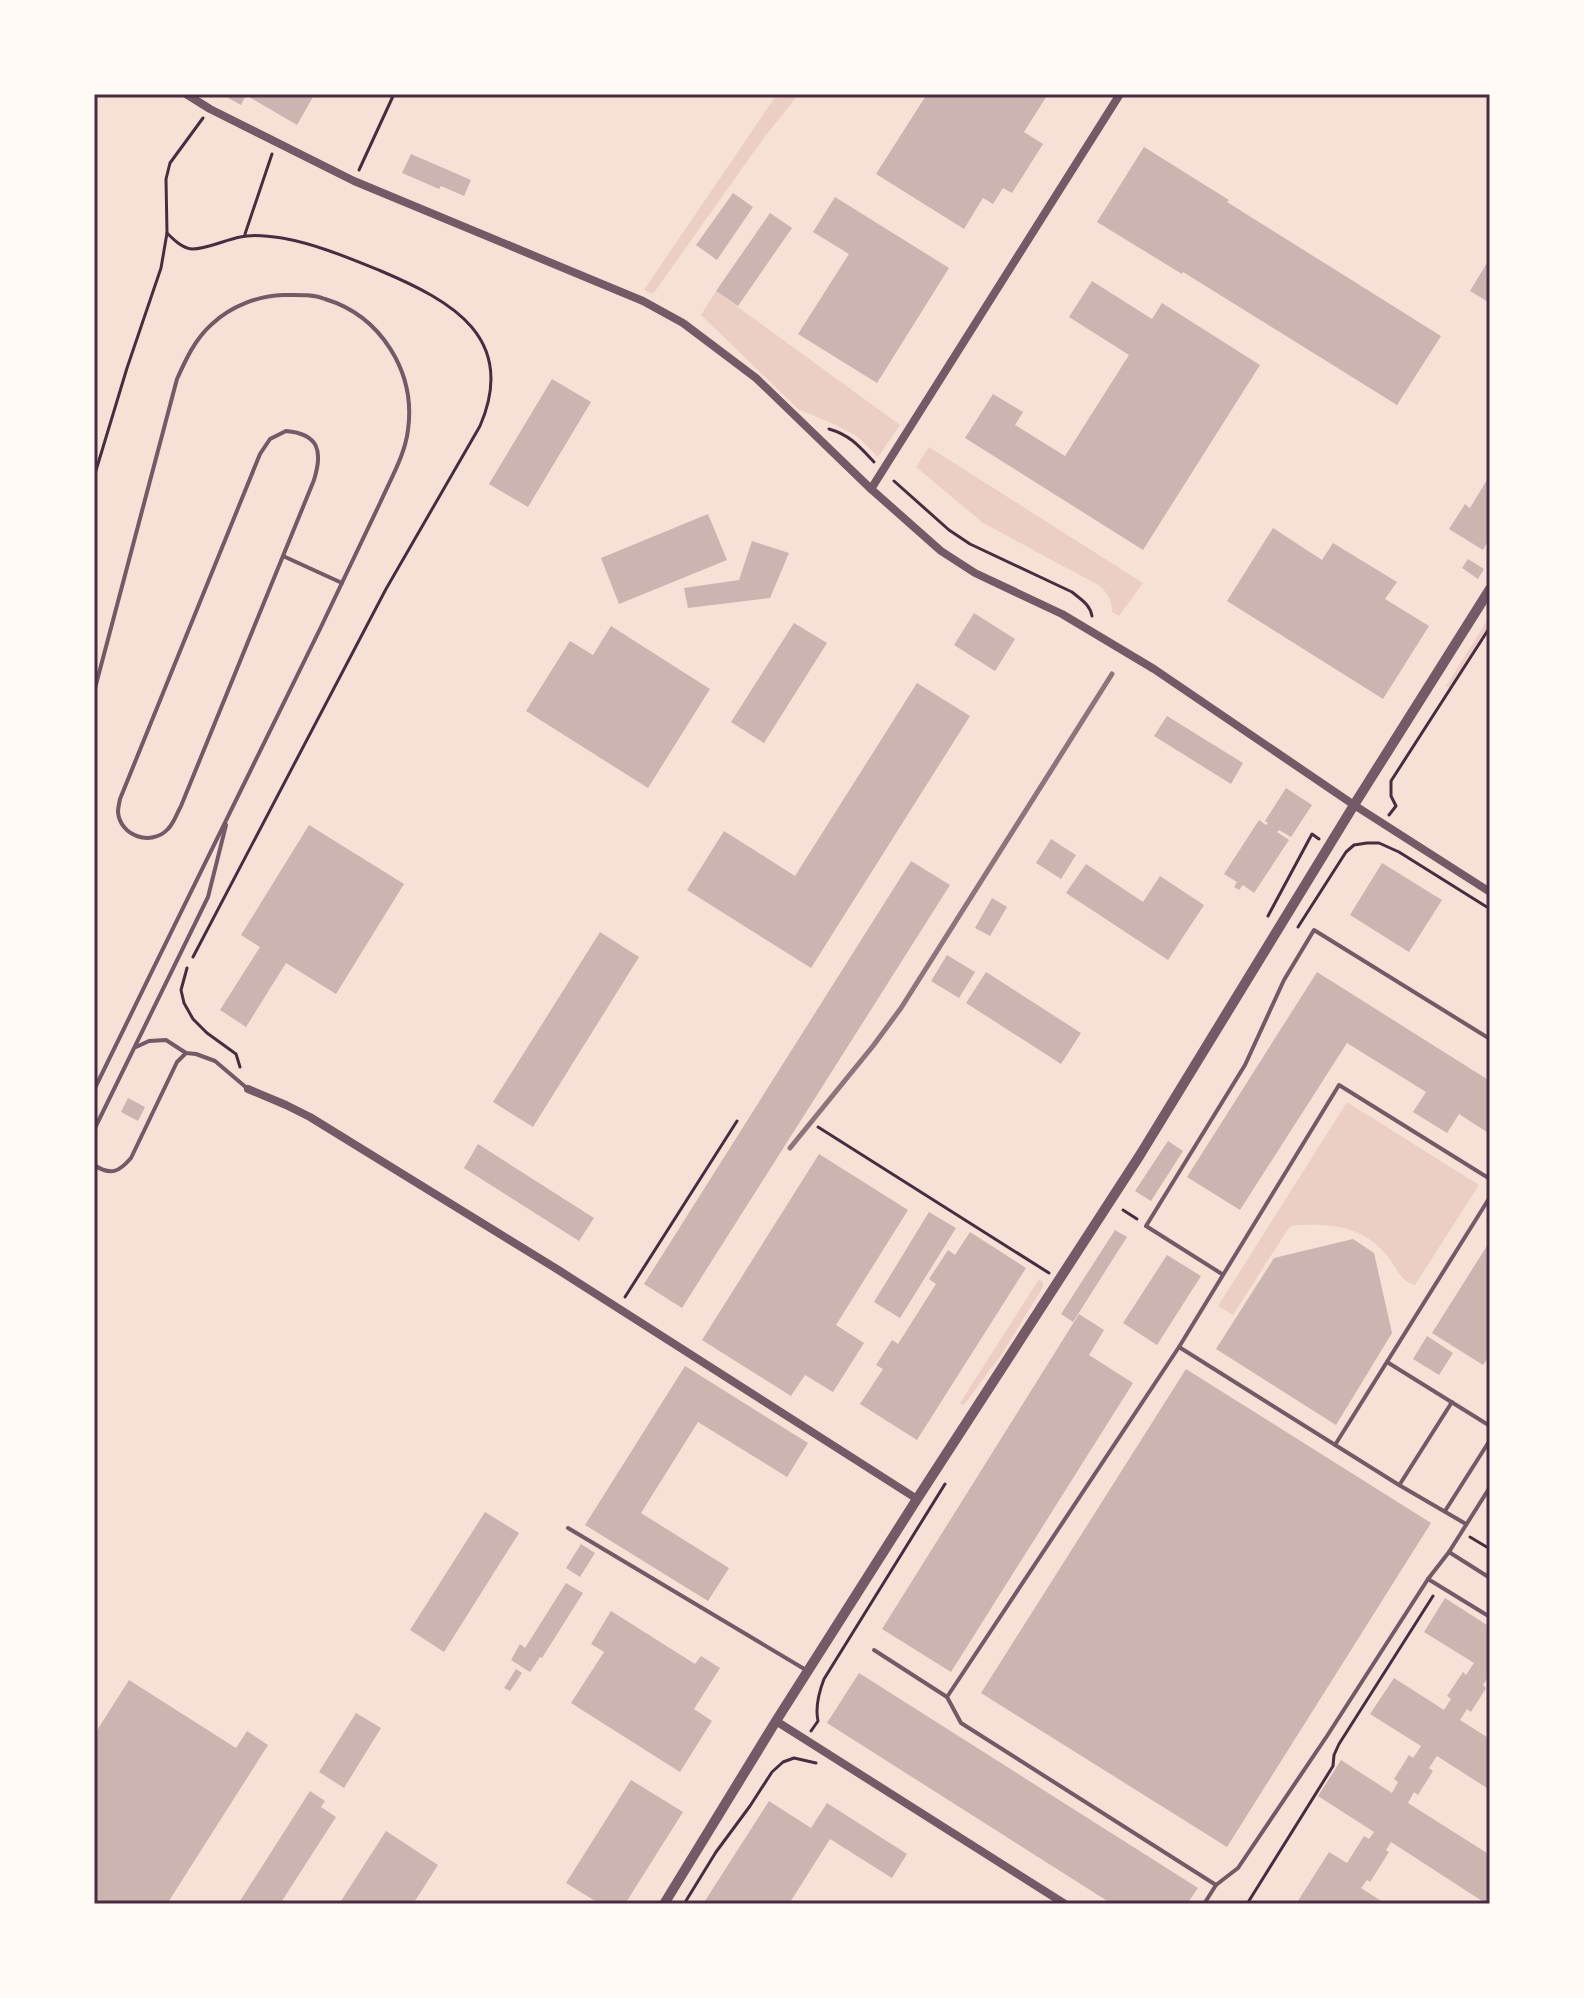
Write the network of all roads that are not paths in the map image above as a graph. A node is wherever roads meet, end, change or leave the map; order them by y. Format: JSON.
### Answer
{"nodes":[{"id":1,"x":186,"y":94,"type":"edge"},
{"id":2,"x":1120,"y":94,"type":"edge"},
{"id":3,"x":871,"y":489,"type":"junction"},
{"id":4,"x":283,"y":556,"type":"junction"},
{"id":5,"x":342,"y":583,"type":"junction"},
{"id":6,"x":1490,"y":589,"type":"edge"},
{"id":7,"x":94,"y":692,"type":"edge"},
{"id":8,"x":1354,"y":805,"type":"junction"},
{"id":9,"x":228,"y":816,"type":"junction"},
{"id":10,"x":1490,"y":892,"type":"edge"},
{"id":11,"x":1490,"y":1039,"type":"edge"},
{"id":12,"x":134,"y":1048,"type":"junction"},
{"id":13,"x":186,"y":1053,"type":"junction"},
{"id":14,"x":248,"y":1089,"type":"joint"},
{"id":15,"x":94,"y":1090,"type":"edge"},
{"id":16,"x":94,"y":1130,"type":"edge"},
{"id":17,"x":94,"y":1165,"type":"edge"},
{"id":18,"x":1490,"y":1179,"type":"edge"},
{"id":19,"x":1490,"y":1197,"type":"edge"},
{"id":20,"x":1223,"y":1274,"type":"junction"},
{"id":21,"x":1179,"y":1347,"type":"junction"},
{"id":22,"x":1387,"y":1362,"type":"junction"},
{"id":23,"x":1452,"y":1402,"type":"junction"},
{"id":24,"x":1490,"y":1426,"type":"edge"},
{"id":25,"x":1490,"y":1440,"type":"edge"},
{"id":26,"x":1335,"y":1445,"type":"junction"},
{"id":27,"x":1399,"y":1485,"type":"junction"},
{"id":28,"x":1490,"y":1487,"type":"edge"},
{"id":29,"x":917,"y":1499,"type":"junction"},
{"id":30,"x":1445,"y":1511,"type":"junction"},
{"id":31,"x":1466,"y":1524,"type":"junction"},
{"id":32,"x":568,"y":1528,"type":"dead end"},
{"id":33,"x":1449,"y":1552,"type":"junction"},
{"id":34,"x":1490,"y":1578,"type":"edge"},
{"id":35,"x":1428,"y":1579,"type":"junction"},
{"id":36,"x":1490,"y":1617,"type":"edge"},
{"id":37,"x":874,"y":1650,"type":"dead end"},
{"id":38,"x":808,"y":1672,"type":"junction"},
{"id":39,"x":947,"y":1697,"type":"junction"},
{"id":40,"x":776,"y":1721,"type":"junction"},
{"id":41,"x":1216,"y":1885,"type":"junction"},
{"id":42,"x":664,"y":1904,"type":"edge"},
{"id":43,"x":1065,"y":1904,"type":"edge"},
{"id":44,"x":1204,"y":1904,"type":"edge"}],
"edges":[{"from":1,"to":3,"type":"street"},
{"from":2,"to":3,"type":"street"},
{"from":3,"to":8,"type":"street"},
{"from":4,"to":4,"type":"lane"},
{"from":4,"to":5,"type":"lane"},
{"from":5,"to":7,"type":"lane"},
{"from":5,"to":9,"type":"lane"},
{"from":6,"to":8,"type":"street"},
{"from":8,"to":10,"type":"street"},
{"from":8,"to":29,"type":"street"},
{"from":9,"to":12,"type":"lane"},
{"from":9,"to":15,"type":"lane"},
{"from":11,"to":20,"type":"lane"},
{"from":12,"to":13,"type":"lane"},
{"from":12,"to":16,"type":"lane"},
{"from":13,"to":14,"type":"lane"},
{"from":13,"to":17,"type":"lane"},
{"from":14,"to":29,"type":"street"},
{"from":18,"to":20,"type":"lane"},
{"from":19,"to":22,"type":"lane"},
{"from":20,"to":21,"type":"lane"},
{"from":21,"to":26,"type":"lane"},
{"from":21,"to":39,"type":"lane"},
{"from":22,"to":23,"type":"lane"},
{"from":22,"to":26,"type":"lane"},
{"from":23,"to":24,"type":"lane"},
{"from":23,"to":27,"type":"lane"},
{"from":25,"to":30,"type":"lane"},
{"from":26,"to":27,"type":"lane"},
{"from":27,"to":30,"type":"lane"},
{"from":28,"to":31,"type":"lane"},
{"from":29,"to":38,"type":"street"},
{"from":30,"to":31,"type":"lane"},
{"from":31,"to":33,"type":"lane"},
{"from":32,"to":38,"type":"lane"},
{"from":33,"to":34,"type":"lane"},
{"from":33,"to":35,"type":"lane"},
{"from":35,"to":36,"type":"lane"},
{"from":35,"to":41,"type":"lane"},
{"from":37,"to":39,"type":"lane"},
{"from":38,"to":40,"type":"street"},
{"from":39,"to":41,"type":"lane"},
{"from":40,"to":42,"type":"street"},
{"from":40,"to":43,"type":"street"},
{"from":41,"to":44,"type":"lane"}]}
